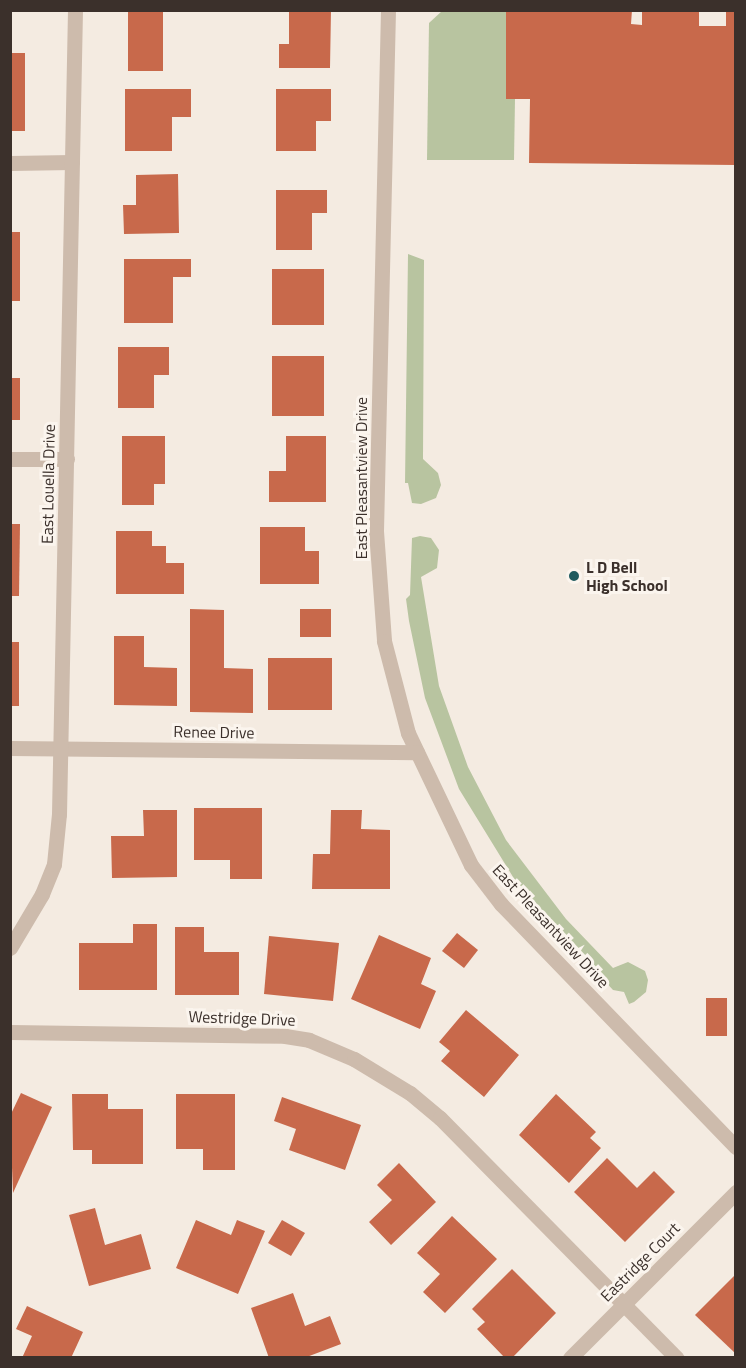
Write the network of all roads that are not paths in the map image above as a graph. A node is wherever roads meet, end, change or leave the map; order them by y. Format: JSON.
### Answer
{"nodes":[{"id":1,"x":75,"y":10,"type":"edge"},
{"id":2,"x":388,"y":10,"type":"edge"},
{"id":3,"x":72,"y":162,"type":"junction"},
{"id":4,"x":10,"y":163,"type":"edge"},
{"id":5,"x":10,"y":459,"type":"edge"},
{"id":6,"x":67,"y":459,"type":"junction"},
{"id":7,"x":10,"y":748,"type":"edge"},
{"id":8,"x":63,"y":748,"type":"junction"},
{"id":9,"x":417,"y":752,"type":"junction"},
{"id":10,"x":10,"y":948,"type":"edge"},
{"id":11,"x":10,"y":1032,"type":"edge"},
{"id":12,"x":735,"y":1147,"type":"edge"},
{"id":13,"x":735,"y":1192,"type":"edge"},
{"id":14,"x":624,"y":1304,"type":"junction"},
{"id":15,"x":570,"y":1358,"type":"edge"},
{"id":16,"x":677,"y":1358,"type":"edge"}],
"edges":[{"from":1,"to":3,"type":"street","name":"East Louella Drive"},
{"from":2,"to":9,"type":"street","name":"East Pleasantview Drive"},
{"from":3,"to":4,"type":"street"},
{"from":3,"to":6,"type":"street","name":"East Louella Drive"},
{"from":5,"to":6,"type":"street"},
{"from":6,"to":8,"type":"street","name":"East Louella Drive"},
{"from":7,"to":8,"type":"street","name":"Renee Drive"},
{"from":8,"to":9,"type":"street","name":"Renee Drive"},
{"from":8,"to":10,"type":"street","name":"East Louella Drive"},
{"from":9,"to":12,"type":"street","name":"East Pleasantview Drive"},
{"from":11,"to":14,"type":"street","name":"Westridge Drive"},
{"from":13,"to":14,"type":"street","name":"Eastridge Court"},
{"from":14,"to":15,"type":"street","name":"Eastridge Court"},
{"from":14,"to":16,"type":"street","name":"Westridge Drive"}]}
